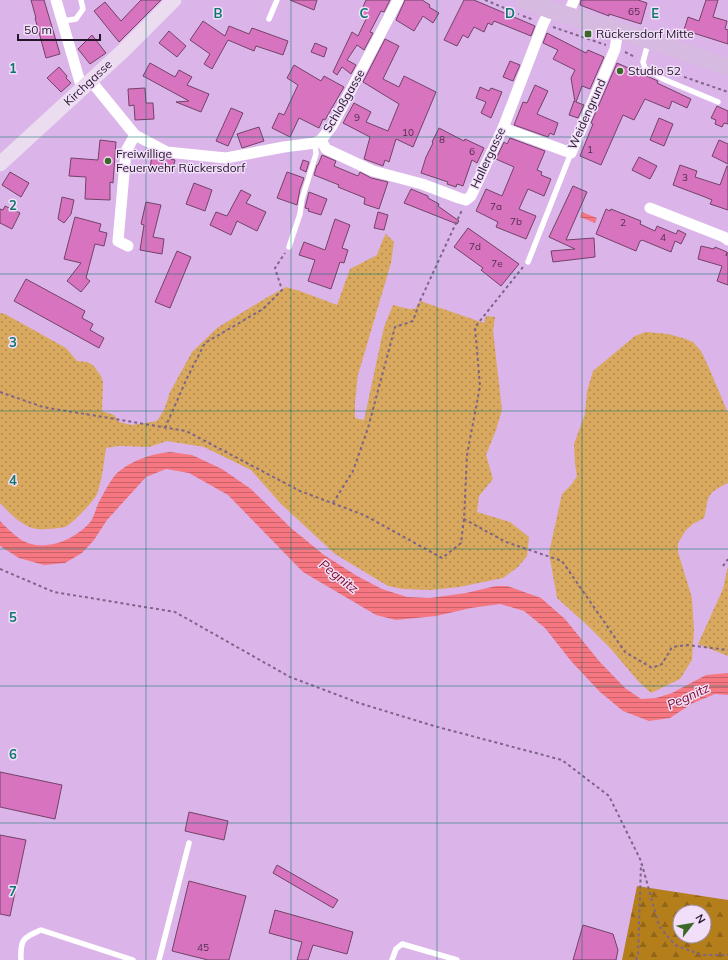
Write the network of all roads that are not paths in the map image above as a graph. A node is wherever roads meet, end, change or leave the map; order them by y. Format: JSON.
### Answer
{"nodes":[{"id":1,"x":56,"y":0,"type":"edge"},
{"id":2,"x":81,"y":0,"type":"edge"},
{"id":3,"x":174,"y":0,"type":"edge"},
{"id":4,"x":277,"y":0,"type":"edge"},
{"id":5,"x":398,"y":0,"type":"edge"},
{"id":6,"x":524,"y":0,"type":"edge"},
{"id":7,"x":571,"y":8,"type":"edge"},
{"id":8,"x":550,"y":10,"type":"junction"},
{"id":9,"x":269,"y":19,"type":"dead end"},
{"id":10,"x":63,"y":21,"type":"junction"},
{"id":11,"x":618,"y":30,"type":"junction"},
{"id":12,"x":649,"y":41,"type":"junction"},
{"id":13,"x":728,"y":67,"type":"edge"},
{"id":14,"x":86,"y":85,"type":"junction"},
{"id":15,"x":718,"y":102,"type":"dead end"},
{"id":16,"x":502,"y":128,"type":"junction"},
{"id":17,"x":135,"y":135,"type":"junction"},
{"id":18,"x":318,"y":141,"type":"junction"},
{"id":19,"x":571,"y":153,"type":"junction"},
{"id":20,"x":0,"y":164,"type":"edge"},
{"id":21,"x":650,"y":208,"type":"dead end"},
{"id":22,"x":728,"y":240,"type":"edge"},
{"id":23,"x":128,"y":246,"type":"dead end"},
{"id":24,"x":289,"y":247,"type":"road end"},
{"id":25,"x":528,"y":262,"type":"road end"},
{"id":26,"x":189,"y":843,"type":"dead end"},
{"id":27,"x":21,"y":960,"type":"edge"},
{"id":28,"x":133,"y":960,"type":"edge"},
{"id":29,"x":159,"y":960,"type":"edge"},
{"id":30,"x":392,"y":960,"type":"edge"},
{"id":31,"x":457,"y":960,"type":"edge"}],
"edges":[{"from":1,"to":10,"type":"street"},
{"from":2,"to":10,"type":"lane"},
{"from":3,"to":14,"type":"main road","name":"Kirchgasse"},
{"from":4,"to":9,"type":"lane"},
{"from":5,"to":18,"type":"street","name":"Schloßgasse"},
{"from":6,"to":8,"type":"main road"},
{"from":7,"to":8,"type":"main road"},
{"from":7,"to":11,"type":"main road"},
{"from":8,"to":16,"type":"street","name":"Hallergasse"},
{"from":10,"to":14,"type":"street"},
{"from":11,"to":12,"type":"main road"},
{"from":11,"to":19,"type":"street","name":"Weidengrund"},
{"from":12,"to":13,"type":"main road"},
{"from":12,"to":15,"type":"lane"},
{"from":14,"to":17,"type":"street","name":"Schloßgasse"},
{"from":14,"to":20,"type":"main road","name":"Kirchgasse"},
{"from":16,"to":18,"type":"street","name":"Hallergasse"},
{"from":16,"to":19,"type":"street","name":"Weidengrund"},
{"from":17,"to":18,"type":"street","name":"Schloßgasse"},
{"from":17,"to":23,"type":"street"},
{"from":18,"to":24,"type":"lane"},
{"from":19,"to":25,"type":"lane"},
{"from":21,"to":22,"type":"street"},
{"from":26,"to":29,"type":"lane"},
{"from":27,"to":28,"type":"lane"},
{"from":30,"to":31,"type":"lane"}]}
